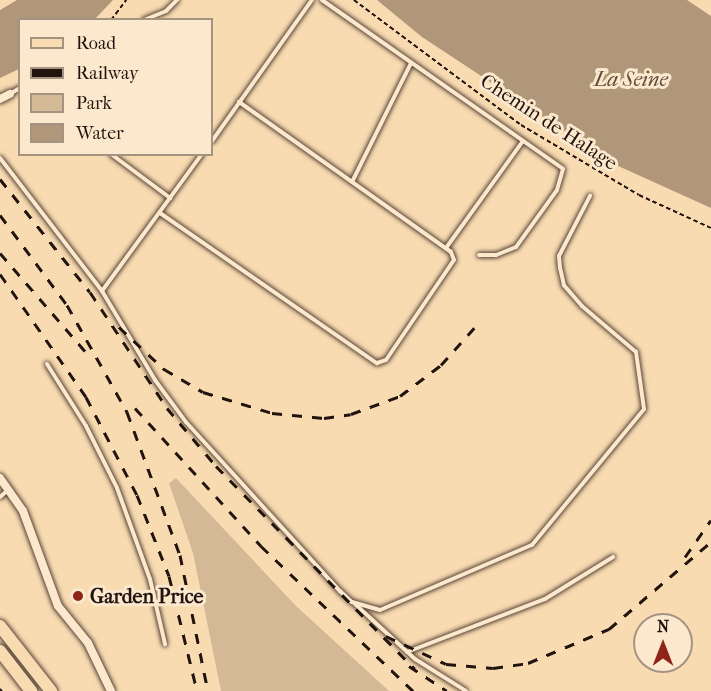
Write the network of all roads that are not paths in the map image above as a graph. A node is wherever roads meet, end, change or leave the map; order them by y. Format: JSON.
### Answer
{"nodes":[{"id":1,"x":177,"y":0,"type":"edge"},
{"id":2,"x":312,"y":0,"type":"edge"},
{"id":3,"x":322,"y":0,"type":"edge"},
{"id":4,"x":149,"y":18,"type":"edge"},
{"id":5,"x":411,"y":63,"type":"junction"},
{"id":6,"x":18,"y":89,"type":"edge"},
{"id":7,"x":10,"y":94,"type":"joint"},
{"id":8,"x":0,"y":99,"type":"edge"},
{"id":9,"x":239,"y":102,"type":"junction"},
{"id":10,"x":213,"y":140,"type":"edge"},
{"id":11,"x":522,"y":141,"type":"junction"},
{"id":12,"x":114,"y":156,"type":"edge"},
{"id":13,"x":201,"y":156,"type":"edge"},
{"id":14,"x":0,"y":158,"type":"edge"},
{"id":15,"x":352,"y":182,"type":"junction"},
{"id":16,"x":590,"y":196,"type":"dead end"},
{"id":17,"x":170,"y":198,"type":"junction"},
{"id":18,"x":160,"y":213,"type":"junction"},
{"id":19,"x":446,"y":248,"type":"junction"},
{"id":20,"x":479,"y":255,"type":"dead end"},
{"id":21,"x":102,"y":291,"type":"junction"},
{"id":22,"x":46,"y":364,"type":"dead end"},
{"id":23,"x":0,"y":478,"type":"edge"},
{"id":24,"x":9,"y":490,"type":"junction"},
{"id":25,"x":0,"y":497,"type":"edge"},
{"id":26,"x":613,"y":557,"type":"dead end"},
{"id":27,"x":352,"y":602,"type":"junction"},
{"id":28,"x":0,"y":626,"type":"edge"},
{"id":29,"x":165,"y":644,"type":"dead end"},
{"id":30,"x":0,"y":651,"type":"edge"},
{"id":31,"x":406,"y":652,"type":"junction"},
{"id":32,"x":31,"y":691,"type":"edge"},
{"id":33,"x":51,"y":691,"type":"edge"},
{"id":34,"x":111,"y":691,"type":"edge"},
{"id":35,"x":466,"y":691,"type":"edge"}],
"edges":[{"from":1,"to":4,"type":"lane"},
{"from":2,"to":9,"type":"lane"},
{"from":3,"to":5,"type":"lane"},
{"from":5,"to":11,"type":"lane"},
{"from":5,"to":15,"type":"lane"},
{"from":6,"to":7,"type":"lane"},
{"from":7,"to":8,"type":"street"},
{"from":9,"to":10,"type":"lane"},
{"from":9,"to":15,"type":"lane"},
{"from":11,"to":19,"type":"lane"},
{"from":11,"to":20,"type":"lane"},
{"from":12,"to":17,"type":"lane"},
{"from":13,"to":17,"type":"lane"},
{"from":14,"to":21,"type":"lane"},
{"from":15,"to":19,"type":"lane"},
{"from":16,"to":27,"type":"lane"},
{"from":17,"to":18,"type":"lane"},
{"from":18,"to":19,"type":"lane"},
{"from":18,"to":21,"type":"lane"},
{"from":21,"to":27,"type":"lane"},
{"from":22,"to":29,"type":"lane"},
{"from":23,"to":24,"type":"street"},
{"from":24,"to":25,"type":"lane"},
{"from":24,"to":34,"type":"street"},
{"from":26,"to":31,"type":"lane"},
{"from":27,"to":31,"type":"lane"},
{"from":28,"to":33,"type":"main road"},
{"from":30,"to":32,"type":"main road"},
{"from":31,"to":35,"type":"lane"}]}
